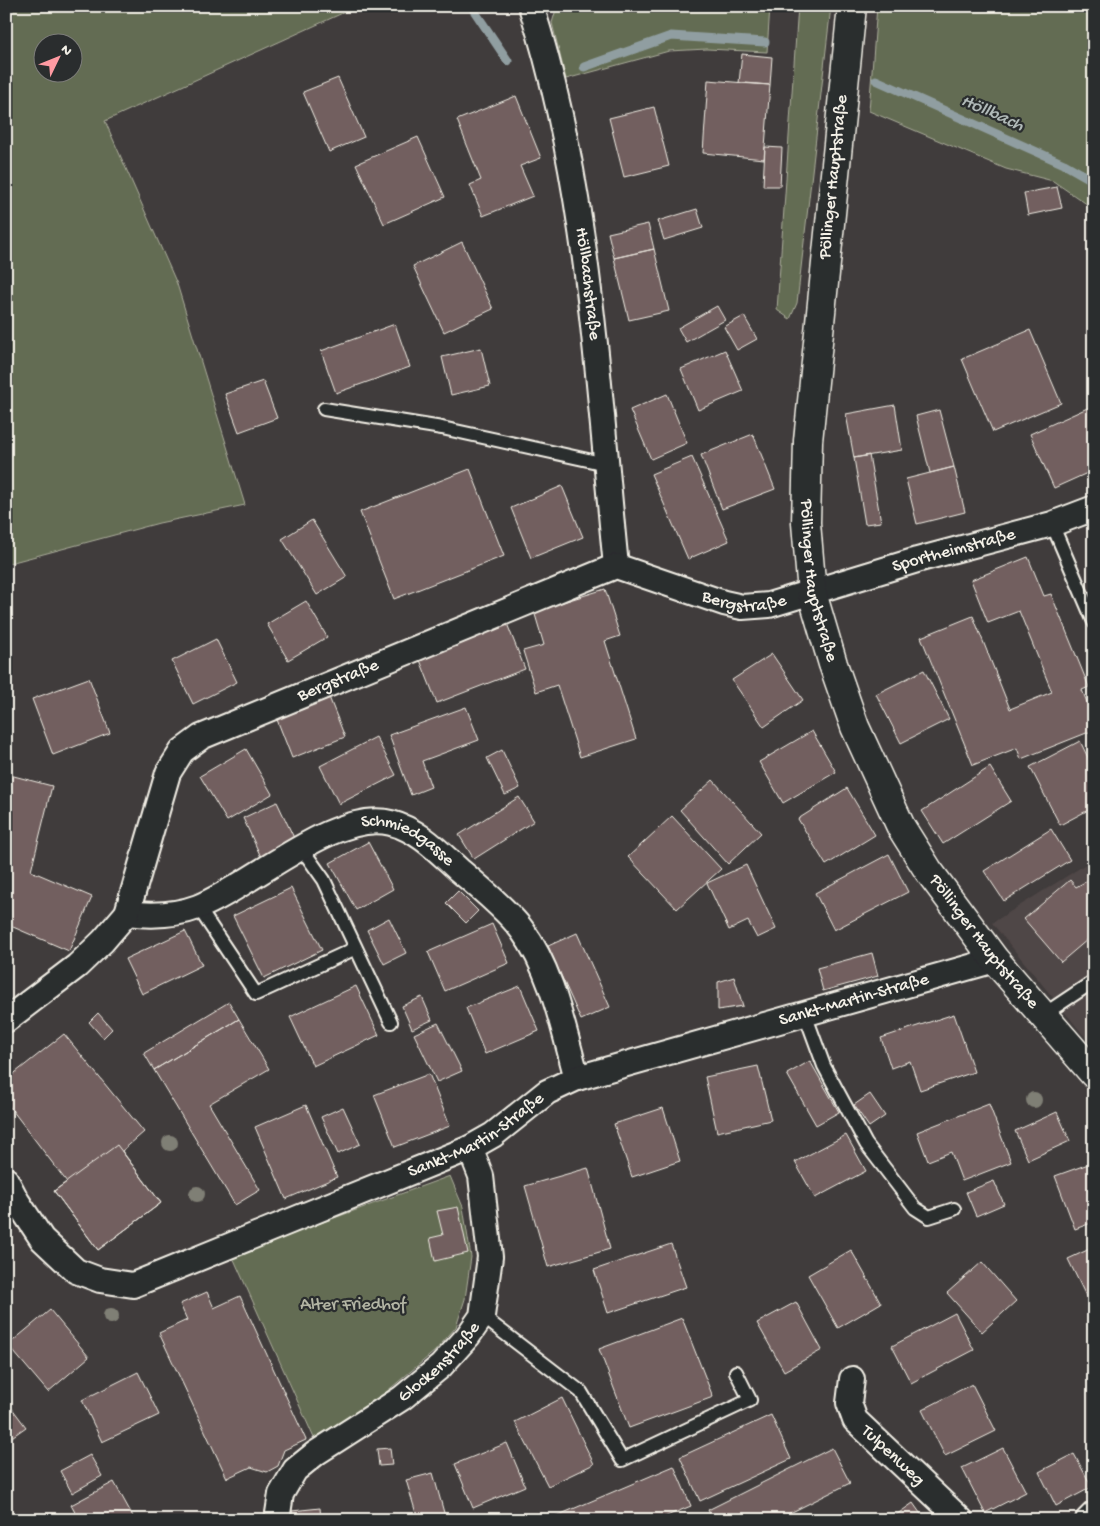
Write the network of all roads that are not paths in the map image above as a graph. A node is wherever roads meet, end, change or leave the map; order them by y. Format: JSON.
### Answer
{"nodes":[{"id":1,"x":531,"y":6,"type":"edge"},
{"id":2,"x":852,"y":6,"type":"edge"},
{"id":3,"x":324,"y":409,"type":"dead end"},
{"id":4,"x":606,"y":464,"type":"junction"},
{"id":5,"x":1094,"y":508,"type":"edge"},
{"id":6,"x":1052,"y":524,"type":"junction"},
{"id":7,"x":616,"y":566,"type":"junction"},
{"id":8,"x":812,"y":593,"type":"junction"},
{"id":9,"x":1094,"y":622,"type":"edge"},
{"id":10,"x":302,"y":848,"type":"junction"},
{"id":11,"x":198,"y":907,"type":"junction"},
{"id":12,"x":127,"y":913,"type":"junction"},
{"id":13,"x":356,"y":948,"type":"junction"},
{"id":14,"x":995,"y":960,"type":"junction"},
{"id":15,"x":1094,"y":981,"type":"edge"},
{"id":16,"x":805,"y":1014,"type":"junction"},
{"id":17,"x":1043,"y":1015,"type":"junction"},
{"id":18,"x":6,"y":1020,"type":"edge"},
{"id":19,"x":391,"y":1022,"type":"dead end"},
{"id":20,"x":1094,"y":1074,"type":"edge"},
{"id":21,"x":577,"y":1078,"type":"junction"},
{"id":22,"x":470,"y":1148,"type":"junction"},
{"id":23,"x":6,"y":1180,"type":"edge"},
{"id":24,"x":954,"y":1209,"type":"dead end"},
{"id":25,"x":482,"y":1316,"type":"junction"},
{"id":26,"x":736,"y":1372,"type":"dead end"},
{"id":27,"x":852,"y":1379,"type":"dead end"},
{"id":28,"x":1094,"y":1514,"type":"edge"},
{"id":29,"x":277,"y":1520,"type":"edge"},
{"id":30,"x":961,"y":1520,"type":"edge"},
{"id":31,"x":1088,"y":1520,"type":"edge"}],
"edges":[{"from":1,"to":4,"type":"street","name":"Höllbachstraße"},
{"from":2,"to":8,"type":"street","name":"Pöllinger Hauptstraße"},
{"from":3,"to":4,"type":"lane"},
{"from":4,"to":7,"type":"street","name":"Höllbachstraße"},
{"from":5,"to":6,"type":"street","name":"Sportheimstraße"},
{"from":6,"to":8,"type":"street","name":"Sportheimstraße"},
{"from":6,"to":9,"type":"lane"},
{"from":7,"to":8,"type":"street","name":"Bergstraße"},
{"from":7,"to":12,"type":"street","name":"Bergstraße"},
{"from":8,"to":14,"type":"street","name":"Pöllinger Hauptstraße"},
{"from":10,"to":11,"type":"street","name":"Schmiedgasse"},
{"from":10,"to":13,"type":"lane"},
{"from":10,"to":21,"type":"street","name":"Schmiedgasse"},
{"from":11,"to":12,"type":"street","name":"Schmiedgasse"},
{"from":11,"to":13,"type":"lane"},
{"from":12,"to":18,"type":"street","name":"Bergstraße"},
{"from":13,"to":19,"type":"lane"},
{"from":14,"to":16,"type":"street","name":"Sankt-Martin-Straße"},
{"from":14,"to":17,"type":"street","name":"Pöllinger Hauptstraße"},
{"from":15,"to":17,"type":"lane"},
{"from":16,"to":21,"type":"street","name":"Sankt-Martin-Straße"},
{"from":16,"to":24,"type":"lane"},
{"from":17,"to":20,"type":"street","name":"Pöllinger Hauptstraße"},
{"from":21,"to":22,"type":"street","name":"Sankt-Martin-Straße"},
{"from":22,"to":23,"type":"street","name":"Sankt-Martin-Straße"},
{"from":22,"to":25,"type":"street","name":"Glockenstraße"},
{"from":25,"to":26,"type":"lane"},
{"from":25,"to":29,"type":"street","name":"Glockenstraße"},
{"from":27,"to":30,"type":"street","name":"Tulpenweg"},
{"from":28,"to":31,"type":"street"}]}
